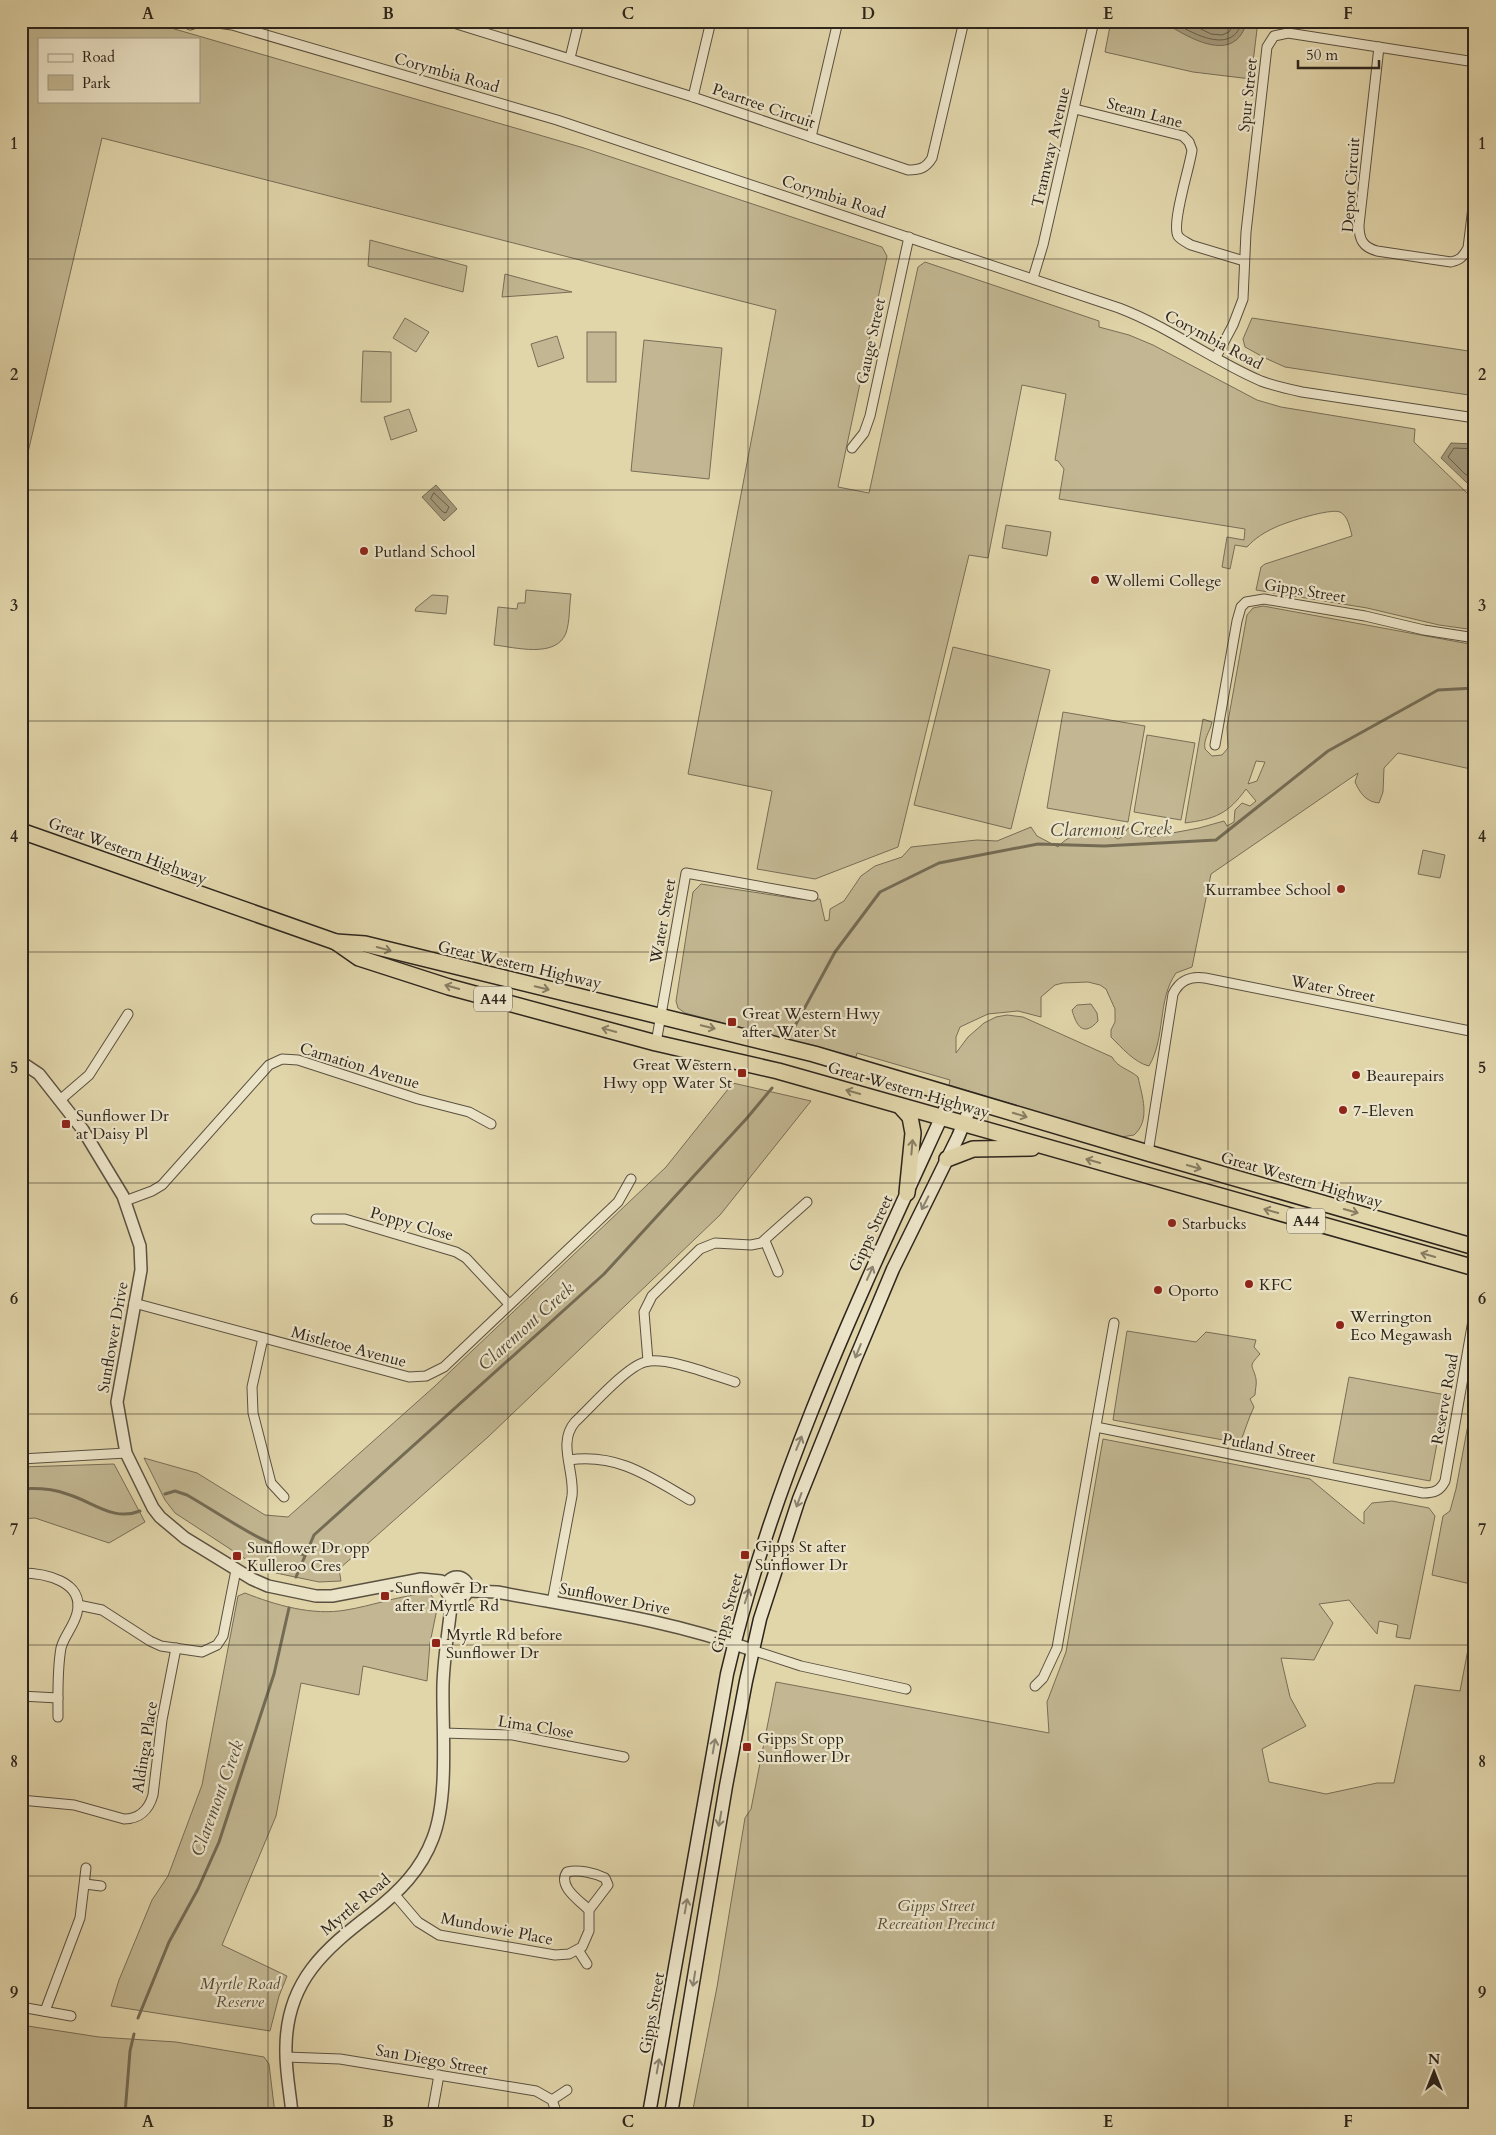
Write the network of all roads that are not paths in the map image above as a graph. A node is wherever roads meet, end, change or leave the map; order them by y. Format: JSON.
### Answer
{"nodes":[{"id":1,"x":448,"y":21,"type":"edge"},
{"id":2,"x":579,"y":21,"type":"edge"},
{"id":3,"x":711,"y":21,"type":"edge"},
{"id":4,"x":838,"y":21,"type":"edge"},
{"id":5,"x":964,"y":21,"type":"edge"},
{"id":6,"x":1094,"y":21,"type":"edge"},
{"id":7,"x":190,"y":25,"type":"dead end"},
{"id":8,"x":1379,"y":47,"type":"junction"},
{"id":9,"x":570,"y":58,"type":"junction"},
{"id":10,"x":1475,"y":62,"type":"edge"},
{"id":11,"x":693,"y":97,"type":"junction"},
{"id":12,"x":1074,"y":109,"type":"junction"},
{"id":13,"x":811,"y":137,"type":"junction"},
{"id":14,"x":1475,"y":191,"type":"edge"},
{"id":15,"x":909,"y":237,"type":"junction"},
{"id":16,"x":1244,"y":261,"type":"junction"},
{"id":17,"x":1033,"y":278,"type":"junction"},
{"id":18,"x":1216,"y":357,"type":"junction"},
{"id":19,"x":1459,"y":417,"type":"junction"},
{"id":20,"x":1475,"y":418,"type":"edge"},
{"id":21,"x":1475,"y":422,"type":"edge"},
{"id":22,"x":852,"y":448,"type":"dead end"},
{"id":23,"x":1475,"y":638,"type":"edge"},
{"id":24,"x":1215,"y":745,"type":"dead end"},
{"id":25,"x":21,"y":831,"type":"edge"},
{"id":26,"x":813,"y":896,"type":"dead end"},
{"id":27,"x":336,"y":942,"type":"junction"},
{"id":28,"x":128,"y":1014,"type":"dead end"},
{"id":29,"x":661,"y":1016,"type":"junction"},
{"id":30,"x":1475,"y":1032,"type":"edge"},
{"id":31,"x":656,"y":1042,"type":"junction"},
{"id":32,"x":21,"y":1062,"type":"edge"},
{"id":33,"x":952,"y":1094,"type":"junction"},
{"id":34,"x":60,"y":1100,"type":"junction"},
{"id":35,"x":973,"y":1101,"type":"junction"},
{"id":36,"x":900,"y":1106,"type":"junction"},
{"id":37,"x":942,"y":1117,"type":"junction"},
{"id":38,"x":964,"y":1123,"type":"junction"},
{"id":39,"x":491,"y":1124,"type":"dead end"},
{"id":40,"x":1048,"y":1148,"type":"junction"},
{"id":41,"x":1148,"y":1153,"type":"junction"},
{"id":42,"x":947,"y":1159,"type":"junction"},
{"id":43,"x":630,"y":1179,"type":"dead end"},
{"id":44,"x":907,"y":1193,"type":"junction"},
{"id":45,"x":125,"y":1201,"type":"junction"},
{"id":46,"x":807,"y":1202,"type":"dead end"},
{"id":47,"x":316,"y":1219,"type":"dead end"},
{"id":48,"x":765,"y":1241,"type":"junction"},
{"id":49,"x":1475,"y":1247,"type":"edge"},
{"id":50,"x":1475,"y":1268,"type":"edge"},
{"id":51,"x":778,"y":1272,"type":"dead end"},
{"id":52,"x":134,"y":1303,"type":"junction"},
{"id":53,"x":509,"y":1304,"type":"junction"},
{"id":54,"x":1475,"y":1309,"type":"edge"},
{"id":55,"x":1114,"y":1322,"type":"dead end"},
{"id":56,"x":262,"y":1338,"type":"junction"},
{"id":57,"x":648,"y":1361,"type":"junction"},
{"id":58,"x":734,"y":1382,"type":"dead end"},
{"id":59,"x":1096,"y":1427,"type":"junction"},
{"id":60,"x":126,"y":1453,"type":"junction"},
{"id":61,"x":21,"y":1459,"type":"edge"},
{"id":62,"x":569,"y":1460,"type":"junction"},
{"id":63,"x":1437,"y":1491,"type":"joint"},
{"id":64,"x":284,"y":1496,"type":"dead end"},
{"id":65,"x":690,"y":1500,"type":"dead end"},
{"id":66,"x":236,"y":1570,"type":"junction"},
{"id":67,"x":21,"y":1572,"type":"edge"},
{"id":68,"x":447,"y":1584,"type":"junction"},
{"id":69,"x":468,"y":1591,"type":"junction"},
{"id":70,"x":452,"y":1598,"type":"junction"},
{"id":71,"x":552,"y":1602,"type":"junction"},
{"id":72,"x":78,"y":1605,"type":"junction"},
{"id":73,"x":734,"y":1643,"type":"junction"},
{"id":74,"x":176,"y":1648,"type":"junction"},
{"id":75,"x":752,"y":1650,"type":"junction"},
{"id":76,"x":1035,"y":1686,"type":"dead end"},
{"id":77,"x":906,"y":1689,"type":"dead end"},
{"id":78,"x":21,"y":1696,"type":"edge"},
{"id":79,"x":58,"y":1698,"type":"junction"},
{"id":80,"x":58,"y":1717,"type":"dead end"},
{"id":81,"x":443,"y":1733,"type":"junction"},
{"id":82,"x":624,"y":1757,"type":"dead end"},
{"id":83,"x":21,"y":1800,"type":"edge"},
{"id":84,"x":86,"y":1868,"type":"dead end"},
{"id":85,"x":85,"y":1884,"type":"junction"},
{"id":86,"x":102,"y":1886,"type":"dead end"},
{"id":87,"x":395,"y":1895,"type":"junction"},
{"id":88,"x":589,"y":1910,"type":"junction"},
{"id":89,"x":578,"y":1950,"type":"junction"},
{"id":90,"x":587,"y":1964,"type":"dead end"},
{"id":91,"x":21,"y":2008,"type":"edge"},
{"id":92,"x":45,"y":2012,"type":"junction"},
{"id":93,"x":71,"y":2016,"type":"dead end"},
{"id":94,"x":286,"y":2057,"type":"junction"},
{"id":95,"x":438,"y":2075,"type":"junction"},
{"id":96,"x":568,"y":2090,"type":"dead end"},
{"id":97,"x":552,"y":2100,"type":"junction"},
{"id":98,"x":292,"y":2114,"type":"edge"},
{"id":99,"x":432,"y":2114,"type":"edge"},
{"id":100,"x":557,"y":2114,"type":"edge"},
{"id":101,"x":649,"y":2114,"type":"edge"},
{"id":102,"x":672,"y":2114,"type":"edge"}],
"edges":[{"from":1,"to":9,"type":"street","name":"Peartree Circuit"},
{"from":2,"to":9,"type":"street"},
{"from":3,"to":11,"type":"street"},
{"from":4,"to":13,"type":"street"},
{"from":5,"to":13,"type":"street","name":"Peartree Circuit"},
{"from":6,"to":12,"type":"street","name":"Tramway Avenue"},
{"from":7,"to":15,"type":"street","name":"Corymbia Road"},
{"from":8,"to":10,"type":"street","name":"Spur Street"},
{"from":8,"to":14,"type":"street","name":"Depot Circuit"},
{"from":8,"to":16,"type":"street","name":"Spur Street"},
{"from":9,"to":11,"type":"street","name":"Peartree Circuit"},
{"from":11,"to":13,"type":"street","name":"Peartree Circuit"},
{"from":12,"to":16,"type":"street","name":"Steam Lane"},
{"from":12,"to":17,"type":"street","name":"Tramway Avenue"},
{"from":15,"to":17,"type":"street","name":"Corymbia Road"},
{"from":15,"to":22,"type":"street","name":"Gauge Street"},
{"from":16,"to":18,"type":"street","name":"Spur Street"},
{"from":17,"to":18,"type":"street","name":"Corymbia Road"},
{"from":18,"to":19,"type":"street","name":"Corymbia Road"},
{"from":19,"to":20,"type":"street","name":"Corymbia Road"},
{"from":19,"to":21,"type":"street","name":"Corymbia Road"},
{"from":23,"to":24,"type":"street","name":"Gipps Street"},
{"from":25,"to":27,"type":"highway","name":"Great Western Highway","number":"A44"},
{"from":26,"to":29,"type":"street","name":"Water Street"},
{"from":27,"to":29,"type":"highway","name":"Great Western Highway","number":"A44","one_way":true},
{"from":31,"to":27,"type":"highway","name":"Great Western Highway","number":"A44","one_way":true},
{"from":28,"to":34,"type":"street"},
{"from":29,"to":31,"type":"street","name":"Water Street"},
{"from":29,"to":33,"type":"highway","name":"Great Western Highway","number":"A44","one_way":true},
{"from":30,"to":41,"type":"street","name":"Water Street"},
{"from":36,"to":31,"type":"highway","name":"Great Western Highway","number":"A44","one_way":true},
{"from":32,"to":34,"type":"street","name":"Sunflower Drive"},
{"from":33,"to":35,"type":"highway","name":"Great Western Highway","number":"A44"},
{"from":33,"to":37,"type":"main road","name":"Gipps Street"},
{"from":34,"to":45,"type":"street","name":"Sunflower Drive"},
{"from":35,"to":38,"type":"main road"},
{"from":35,"to":41,"type":"highway","name":"Great Western Highway","number":"A44","one_way":true},
{"from":36,"to":37,"type":"highway","name":"Great Western Highway","number":"A44"},
{"from":44,"to":36,"type":"highway","one_way":true},
{"from":37,"to":38,"type":"highway","name":"Great Western Highway","number":"A44"},
{"from":37,"to":44,"type":"main road","name":"Gipps Street"},
{"from":38,"to":40,"type":"highway","name":"Great Western Highway","number":"A44"},
{"from":38,"to":42,"type":"main road"},
{"from":39,"to":45,"type":"street","name":"Carnation Avenue"},
{"from":40,"to":42,"type":"highway"},
{"from":50,"to":40,"type":"highway","name":"Great Western Highway","number":"A44","one_way":true},
{"from":41,"to":49,"type":"highway","name":"Great Western Highway","number":"A44","one_way":true},
{"from":42,"to":75,"type":"main road","one_way":true},
{"from":43,"to":53,"type":"street","name":"Mistletoe Avenue"},
{"from":73,"to":44,"type":"main road","name":"Gipps Street","one_way":true},
{"from":45,"to":52,"type":"street","name":"Sunflower Drive"},
{"from":46,"to":48,"type":"street"},
{"from":47,"to":53,"type":"street","name":"Poppy Close"},
{"from":48,"to":51,"type":"street"},
{"from":48,"to":57,"type":"street"},
{"from":52,"to":56,"type":"street","name":"Mistletoe Avenue"},
{"from":52,"to":60,"type":"street","name":"Sunflower Drive"},
{"from":53,"to":56,"type":"street","name":"Mistletoe Avenue"},
{"from":54,"to":63,"type":"street","name":"Reserve Road"},
{"from":55,"to":59,"type":"street"},
{"from":56,"to":64,"type":"street"},
{"from":57,"to":58,"type":"street"},
{"from":57,"to":62,"type":"street"},
{"from":59,"to":63,"type":"street","name":"Putland Street"},
{"from":59,"to":76,"type":"street"},
{"from":60,"to":61,"type":"street"},
{"from":60,"to":66,"type":"street","name":"Sunflower Drive"},
{"from":62,"to":65,"type":"street"},
{"from":62,"to":71,"type":"street"},
{"from":66,"to":68,"type":"street","name":"Sunflower Drive"},
{"from":66,"to":74,"type":"street"},
{"from":67,"to":72,"type":"street"},
{"from":68,"to":69,"type":"street"},
{"from":68,"to":70,"type":"street"},
{"from":69,"to":70,"type":"street"},
{"from":69,"to":71,"type":"street","name":"Sunflower Drive"},
{"from":70,"to":81,"type":"street","name":"Myrtle Road"},
{"from":71,"to":73,"type":"street","name":"Sunflower Drive"},
{"from":72,"to":74,"type":"street"},
{"from":72,"to":79,"type":"street"},
{"from":73,"to":75,"type":"street","name":"Sunflower Drive"},
{"from":101,"to":73,"type":"main road","name":"Gipps Street","one_way":true},
{"from":74,"to":83,"type":"street","name":"Aldinga Place"},
{"from":75,"to":77,"type":"street"},
{"from":75,"to":102,"type":"main road","one_way":true},
{"from":78,"to":79,"type":"street"},
{"from":79,"to":80,"type":"street"},
{"from":81,"to":82,"type":"street","name":"Lima Close"},
{"from":81,"to":87,"type":"street","name":"Myrtle Road"},
{"from":84,"to":85,"type":"street"},
{"from":85,"to":86,"type":"street"},
{"from":85,"to":92,"type":"street"},
{"from":87,"to":89,"type":"street","name":"Mundowie Place"},
{"from":87,"to":94,"type":"street","name":"Myrtle Road"},
{"from":88,"to":88,"type":"street"},
{"from":88,"to":89,"type":"street"},
{"from":89,"to":90,"type":"street"},
{"from":91,"to":92,"type":"street"},
{"from":92,"to":93,"type":"street"},
{"from":94,"to":95,"type":"street","name":"San Diego Street"},
{"from":94,"to":98,"type":"street","name":"Myrtle Road"},
{"from":95,"to":97,"type":"street","name":"San Diego Street"},
{"from":95,"to":99,"type":"street"},
{"from":96,"to":97,"type":"street"},
{"from":97,"to":100,"type":"street"}]}
